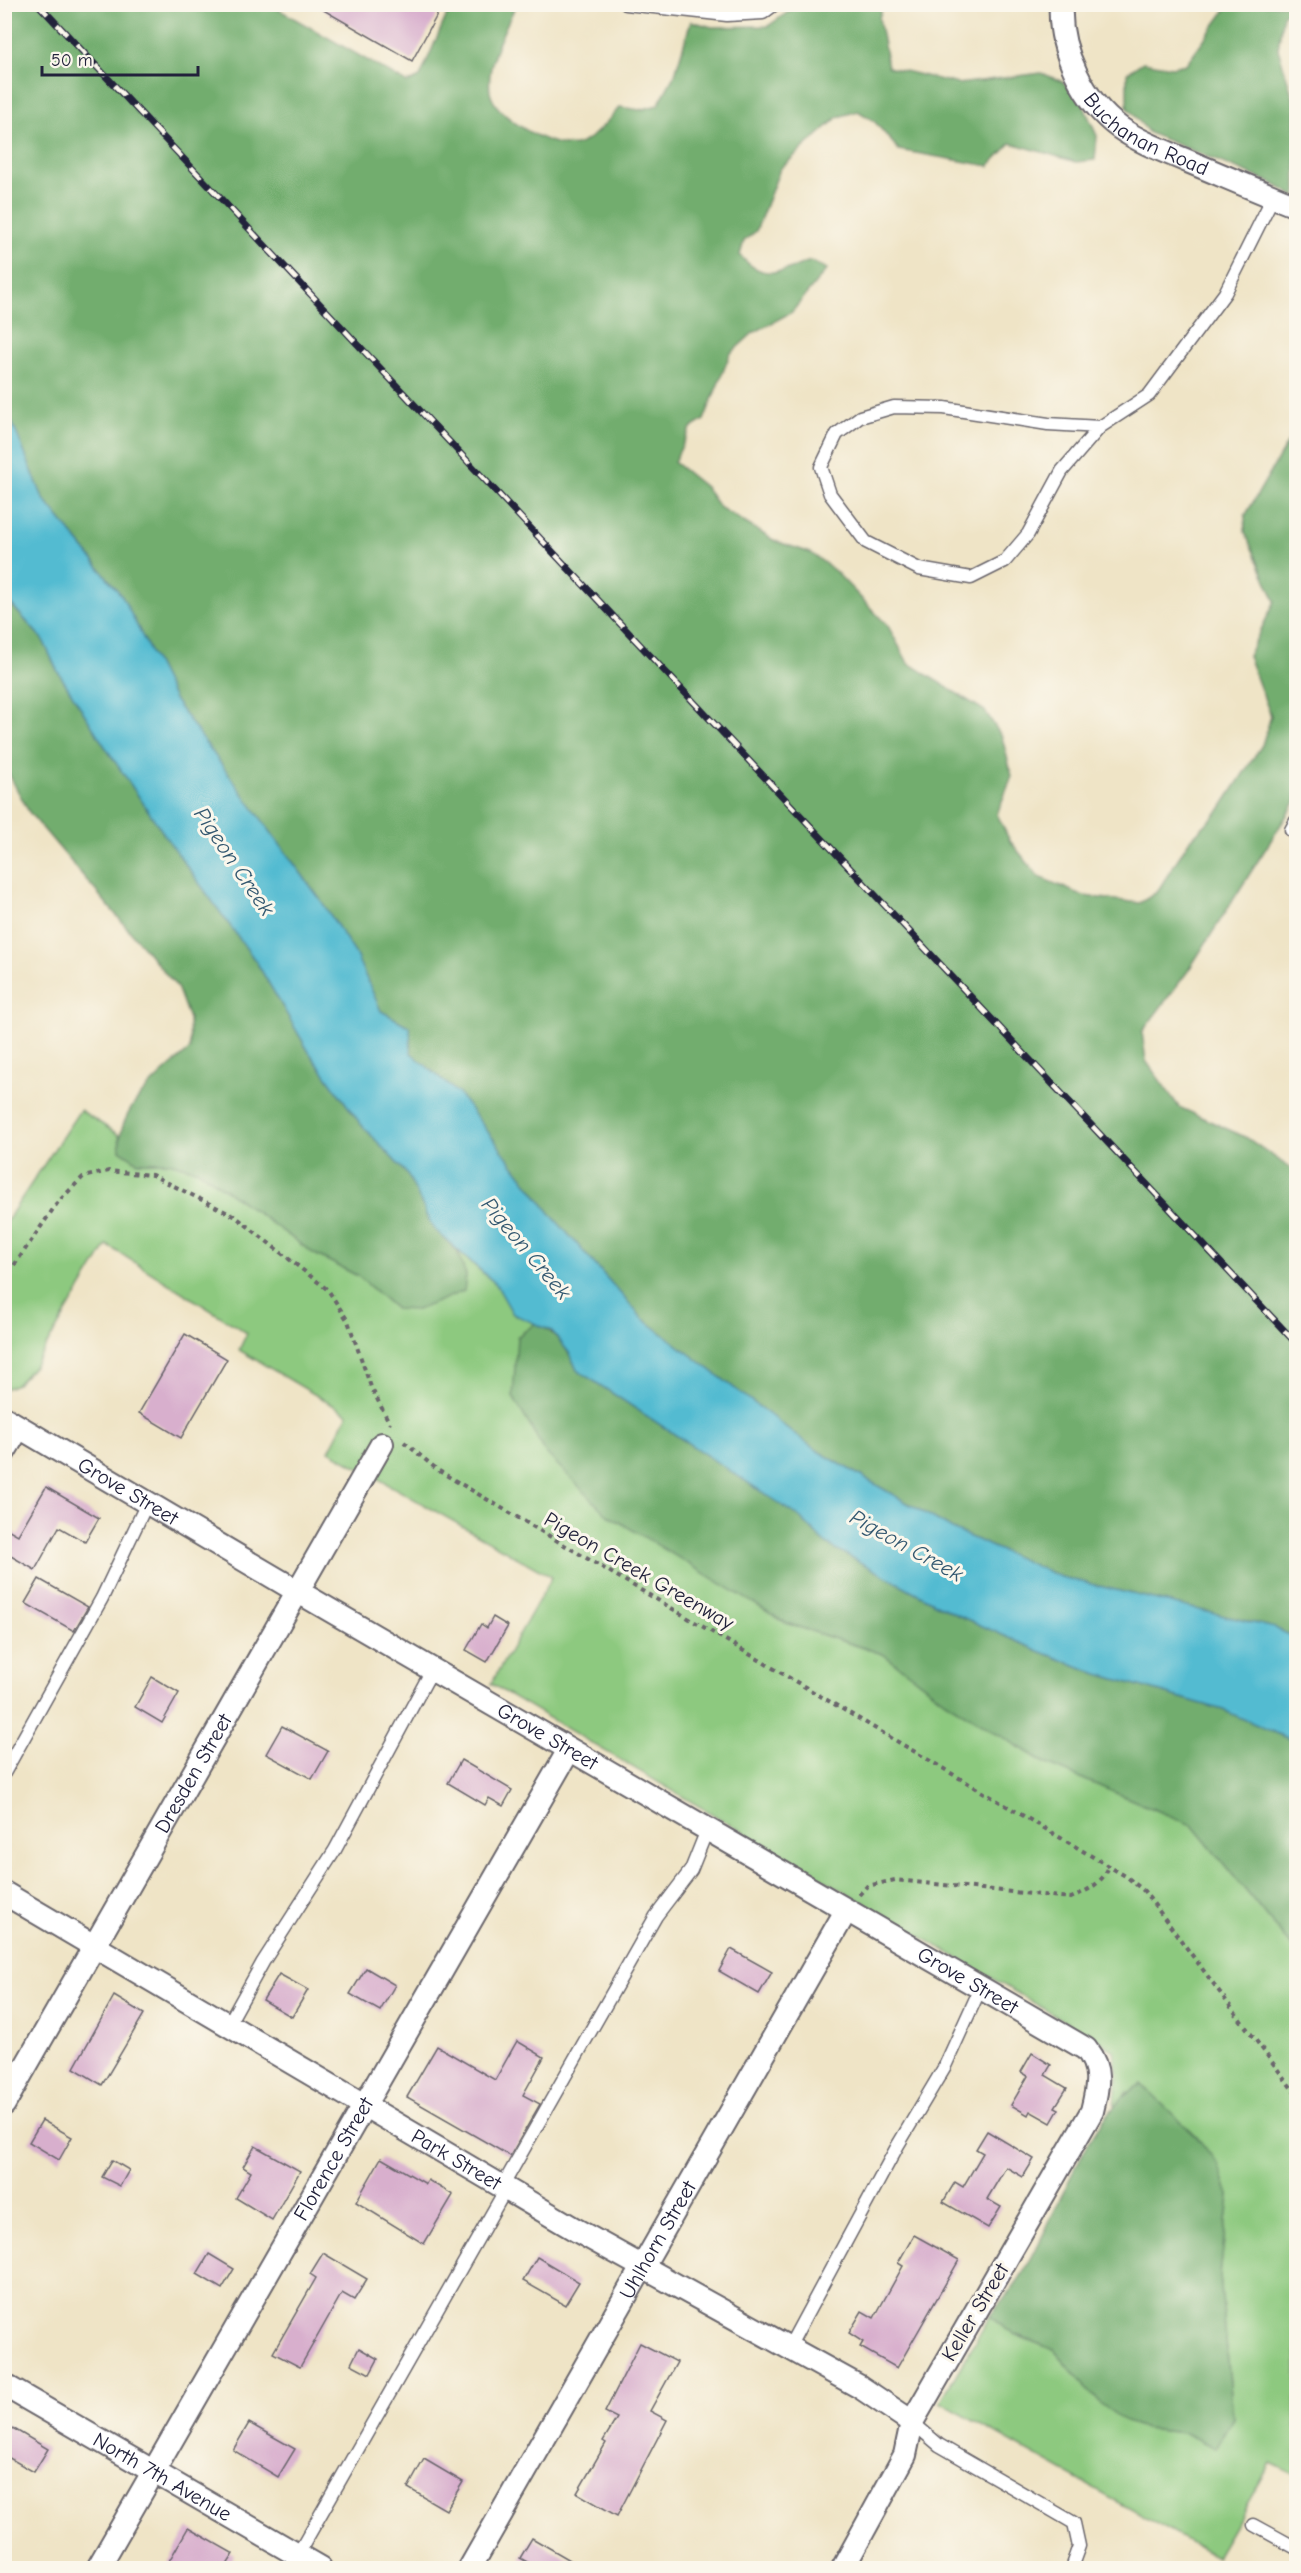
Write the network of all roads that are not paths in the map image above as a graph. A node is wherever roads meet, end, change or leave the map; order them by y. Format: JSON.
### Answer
{"nodes":[{"id":1,"x":626,"y":4,"type":"edge"},
{"id":2,"x":775,"y":4,"type":"edge"},
{"id":3,"x":1061,"y":4,"type":"edge"},
{"id":4,"x":1273,"y":196,"type":"junction"},
{"id":5,"x":1296,"y":206,"type":"edge"},
{"id":6,"x":1100,"y":427,"type":"junction"},
{"id":7,"x":12,"y":1422,"type":"edge"},
{"id":8,"x":393,"y":1439,"type":"road end"},
{"id":9,"x":4,"y":1452,"type":"edge"},
{"id":10,"x":148,"y":1501,"type":"junction"},
{"id":11,"x":297,"y":1591,"type":"junction"},
{"id":12,"x":432,"y":1670,"type":"junction"},
{"id":13,"x":570,"y":1750,"type":"junction"},
{"id":14,"x":4,"y":1773,"type":"edge"},
{"id":15,"x":706,"y":1830,"type":"junction"},
{"id":16,"x":4,"y":1893,"type":"edge"},
{"id":17,"x":846,"y":1911,"type":"junction"},
{"id":18,"x":94,"y":1947,"type":"junction"},
{"id":19,"x":981,"y":1987,"type":"junction"},
{"id":20,"x":228,"y":2025,"type":"junction"},
{"id":21,"x":1091,"y":2055,"type":"joint"},
{"id":22,"x":4,"y":2104,"type":"edge"},
{"id":23,"x":366,"y":2107,"type":"junction"},
{"id":24,"x":504,"y":2188,"type":"junction"},
{"id":25,"x":643,"y":2267,"type":"junction"},
{"id":26,"x":789,"y":2347,"type":"junction"},
{"id":27,"x":4,"y":2385,"type":"edge"},
{"id":28,"x":912,"y":2422,"type":"junction"},
{"id":29,"x":156,"y":2471,"type":"junction"},
{"id":30,"x":1254,"y":2524,"type":"dead end"},
{"id":31,"x":1296,"y":2548,"type":"edge"},
{"id":32,"x":294,"y":2562,"type":"edge"},
{"id":33,"x":98,"y":2568,"type":"edge"},
{"id":34,"x":320,"y":2568,"type":"edge"},
{"id":35,"x":470,"y":2568,"type":"edge"},
{"id":36,"x":843,"y":2568,"type":"edge"},
{"id":37,"x":1071,"y":2568,"type":"edge"}],
"edges":[{"from":1,"to":2,"type":"lane"},
{"from":3,"to":4,"type":"street","name":"Buchanan Road"},
{"from":4,"to":5,"type":"street","name":"Buchanan Road"},
{"from":4,"to":6,"type":"lane"},
{"from":6,"to":6,"type":"lane"},
{"from":7,"to":9,"type":"street"},
{"from":7,"to":10,"type":"street","name":"Grove Street"},
{"from":8,"to":11,"type":"street","name":"Dresden Street"},
{"from":10,"to":11,"type":"street","name":"Grove Street"},
{"from":10,"to":14,"type":"lane"},
{"from":11,"to":12,"type":"street","name":"Grove Street"},
{"from":11,"to":18,"type":"street","name":"Dresden Street"},
{"from":12,"to":13,"type":"street","name":"Grove Street"},
{"from":12,"to":20,"type":"lane"},
{"from":13,"to":15,"type":"street","name":"Grove Street"},
{"from":13,"to":23,"type":"street","name":"Florence Street"},
{"from":15,"to":17,"type":"street","name":"Grove Street"},
{"from":15,"to":24,"type":"lane"},
{"from":16,"to":18,"type":"street","name":"Park Street"},
{"from":17,"to":19,"type":"street","name":"Grove Street"},
{"from":17,"to":25,"type":"street","name":"Uhlhorn Street"},
{"from":18,"to":20,"type":"street","name":"Park Street"},
{"from":18,"to":22,"type":"street","name":"Dresden Street"},
{"from":19,"to":21,"type":"street","name":"Grove Street"},
{"from":19,"to":26,"type":"lane"},
{"from":20,"to":23,"type":"street","name":"Park Street"},
{"from":21,"to":28,"type":"street","name":"Keller Street"},
{"from":23,"to":24,"type":"street","name":"Park Street"},
{"from":23,"to":29,"type":"street","name":"Florence Street"},
{"from":24,"to":25,"type":"street","name":"Park Street"},
{"from":24,"to":32,"type":"lane"},
{"from":25,"to":26,"type":"street","name":"Park Street"},
{"from":25,"to":35,"type":"street","name":"Uhlhorn Street"},
{"from":26,"to":28,"type":"street","name":"Park Street"},
{"from":27,"to":29,"type":"street","name":"North 7th Avenue"},
{"from":28,"to":36,"type":"street","name":"Keller Street"},
{"from":28,"to":37,"type":"lane"},
{"from":29,"to":32,"type":"street","name":"North 7th Avenue"},
{"from":29,"to":33,"type":"street","name":"Florence Street"},
{"from":30,"to":31,"type":"lane"},
{"from":32,"to":34,"type":"street","name":"North 7th Avenue"}]}
